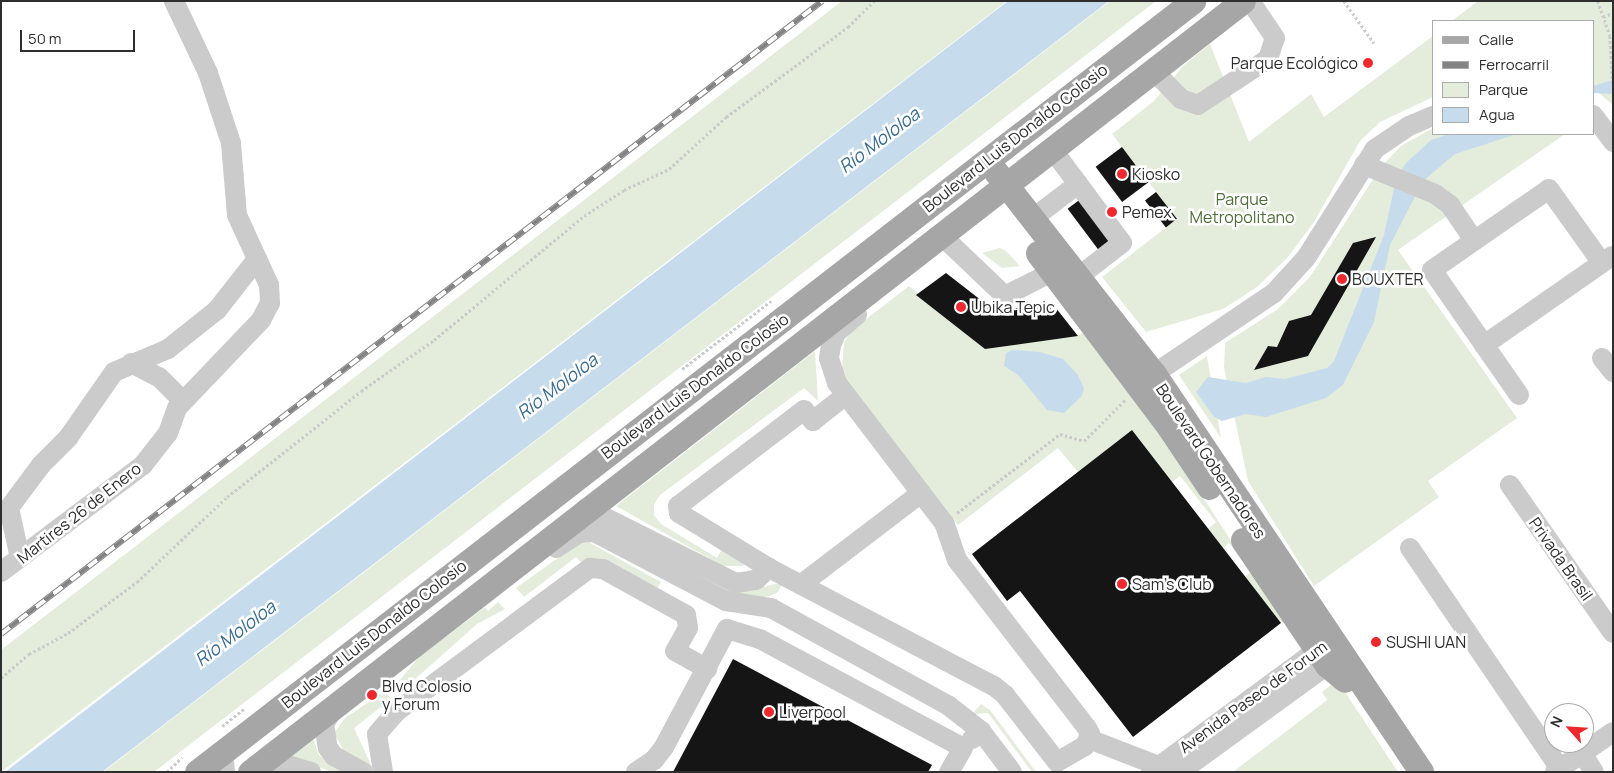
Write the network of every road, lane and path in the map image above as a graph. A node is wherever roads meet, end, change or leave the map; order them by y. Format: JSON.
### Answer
{"nodes":[{"id":1,"x":174,"y":1,"type":"edge"},
{"id":2,"x":874,"y":1,"type":"edge"},
{"id":3,"x":1193,"y":1,"type":"edge"},
{"id":4,"x":1244,"y":1,"type":"edge"},
{"id":5,"x":1250,"y":1,"type":"edge"},
{"id":6,"x":1344,"y":1,"type":"edge"},
{"id":7,"x":1598,"y":1,"type":"edge"},
{"id":8,"x":1613,"y":13,"type":"edge"},
{"id":9,"x":1603,"y":17,"type":"junction"},
{"id":10,"x":1611,"y":36,"type":"edge"},
{"id":11,"x":1374,"y":43,"type":"dead end"},
{"id":12,"x":1154,"y":71,"type":"junction"},
{"id":13,"x":1612,"y":73,"type":"edge"},
{"id":14,"x":1613,"y":86,"type":"edge"},
{"id":15,"x":1594,"y":116,"type":"edge"},
{"id":16,"x":1432,"y":117,"type":"edge"},
{"id":17,"x":1613,"y":142,"type":"edge"},
{"id":18,"x":1052,"y":149,"type":"junction"},
{"id":19,"x":1364,"y":165,"type":"junction"},
{"id":20,"x":980,"y":166,"type":"junction"},
{"id":21,"x":1078,"y":184,"type":"junction"},
{"id":22,"x":998,"y":190,"type":"junction"},
{"id":23,"x":1032,"y":219,"type":"junction"},
{"id":24,"x":941,"y":235,"type":"junction"},
{"id":25,"x":1473,"y":239,"type":"junction"},
{"id":26,"x":257,"y":258,"type":"junction"},
{"id":27,"x":1608,"y":259,"type":"edge"},
{"id":28,"x":1052,"y":272,"type":"junction"},
{"id":29,"x":1078,"y":276,"type":"junction"},
{"id":30,"x":871,"y":289,"type":"junction"},
{"id":31,"x":751,"y":343,"type":"junction"},
{"id":32,"x":1484,"y":345,"type":"junction"},
{"id":33,"x":131,"y":363,"type":"junction"},
{"id":34,"x":1145,"y":380,"type":"junction"},
{"id":35,"x":846,"y":395,"type":"junction"},
{"id":36,"x":1519,"y":396,"type":"dead end"},
{"id":37,"x":184,"y":401,"type":"junction"},
{"id":38,"x":1510,"y":485,"type":"dead end"},
{"id":39,"x":921,"y":493,"type":"junction"},
{"id":40,"x":548,"y":498,"type":"junction"},
{"id":41,"x":586,"y":508,"type":"junction"},
{"id":42,"x":944,"y":523,"type":"junction"},
{"id":43,"x":1410,"y":548,"type":"dead end"},
{"id":44,"x":20,"y":558,"type":"junction"},
{"id":45,"x":769,"y":568,"type":"junction"},
{"id":46,"x":1,"y":572,"type":"edge"},
{"id":47,"x":494,"y":580,"type":"junction"},
{"id":48,"x":803,"y":583,"type":"junction"},
{"id":49,"x":728,"y":605,"type":"junction"},
{"id":50,"x":733,"y":630,"type":"junction"},
{"id":51,"x":429,"y":631,"type":"junction"},
{"id":52,"x":1613,"y":633,"type":"edge"},
{"id":53,"x":1329,"y":652,"type":"junction"},
{"id":54,"x":707,"y":669,"type":"junction"},
{"id":55,"x":1,"y":678,"type":"edge"},
{"id":56,"x":338,"y":703,"type":"junction"},
{"id":57,"x":981,"y":731,"type":"junction"},
{"id":58,"x":1613,"y":732,"type":"edge"},
{"id":59,"x":1089,"y":739,"type":"junction"},
{"id":60,"x":1594,"y":745,"type":"edge"},
{"id":61,"x":963,"y":748,"type":"junction"},
{"id":62,"x":1582,"y":753,"type":"joint"},
{"id":63,"x":224,"y":762,"type":"edge"},
{"id":64,"x":1161,"y":770,"type":"edge"},
{"id":65,"x":1558,"y":770,"type":"edge"},
{"id":66,"x":197,"y":772,"type":"edge"},
{"id":67,"x":251,"y":772,"type":"edge"},
{"id":68,"x":310,"y":772,"type":"edge"},
{"id":69,"x":363,"y":772,"type":"edge"},
{"id":70,"x":383,"y":772,"type":"edge"},
{"id":71,"x":636,"y":772,"type":"edge"},
{"id":72,"x":949,"y":772,"type":"edge"},
{"id":73,"x":1012,"y":772,"type":"edge"},
{"id":74,"x":1180,"y":772,"type":"edge"},
{"id":75,"x":1404,"y":772,"type":"edge"},
{"id":76,"x":1421,"y":772,"type":"edge"},
{"id":77,"x":1594,"y":772,"type":"edge"}],
"edges":[{"from":1,"to":26,"type":"street","name":"Martires 26 de Enero"},
{"from":2,"to":55,"type":"path"},
{"from":3,"to":20,"type":"main road","name":"Boulevard Luis Donaldo Colosio"},
{"from":4,"to":12,"type":"main road","name":"Boulevard Luis Donaldo Colosio"},
{"from":5,"to":12,"type":"street"},
{"from":6,"to":11,"type":"path"},
{"from":7,"to":9,"type":"path"},
{"from":8,"to":9,"type":"path"},
{"from":9,"to":10,"type":"path"},
{"from":10,"to":13,"type":"path"},
{"from":12,"to":18,"type":"main road","name":"Boulevard Luis Donaldo Colosio"},
{"from":13,"to":14,"type":"path"},
{"from":15,"to":17,"type":"street"},
{"from":16,"to":19,"type":"street"},
{"from":18,"to":21,"type":"street"},
{"from":18,"to":22,"type":"main road","name":"Boulevard Luis Donaldo Colosio"},
{"from":19,"to":25,"type":"street"},
{"from":19,"to":34,"type":"street"},
{"from":20,"to":22,"type":"main road","name":"Boulevard Gobernadores"},
{"from":20,"to":31,"type":"main road","name":"Boulevard Luis Donaldo Colosio"},
{"from":21,"to":23,"type":"street"},
{"from":21,"to":29,"type":"street"},
{"from":22,"to":23,"type":"main road","name":"Boulevard Gobernadores"},
{"from":22,"to":24,"type":"main road","name":"Boulevard Luis Donaldo Colosio"},
{"from":22,"to":28,"type":"main road","name":"Boulevard Gobernadores"},
{"from":23,"to":29,"type":"main road","name":"Boulevard Gobernadores"},
{"from":24,"to":28,"type":"street"},
{"from":24,"to":30,"type":"main road","name":"Boulevard Luis Donaldo Colosio"},
{"from":25,"to":27,"type":"street"},
{"from":25,"to":32,"type":"street"},
{"from":26,"to":33,"type":"street"},
{"from":26,"to":37,"type":"street","name":"Martires 26 de Enero"},
{"from":27,"to":32,"type":"street"},
{"from":28,"to":34,"type":"main road","name":"Boulevard Gobernadores"},
{"from":29,"to":34,"type":"main road","name":"Boulevard Gobernadores"},
{"from":30,"to":35,"type":"street"},
{"from":30,"to":41,"type":"main road","name":"Boulevard Luis Donaldo Colosio"},
{"from":31,"to":40,"type":"main road","name":"Boulevard Luis Donaldo Colosio"},
{"from":31,"to":41,"type":"main road"},
{"from":32,"to":36,"type":"street"},
{"from":33,"to":37,"type":"street"},
{"from":33,"to":44,"type":"street"},
{"from":34,"to":42,"type":"path"},
{"from":34,"to":53,"type":"main road","name":"Boulevard Gobernadores"},
{"from":35,"to":39,"type":"street"},
{"from":35,"to":45,"type":"street"},
{"from":37,"to":44,"type":"street","name":"Martires 26 de Enero"},
{"from":38,"to":52,"type":"street","name":"Privada Brasil"},
{"from":39,"to":42,"type":"street"},
{"from":39,"to":48,"type":"street"},
{"from":40,"to":51,"type":"main road"},
{"from":40,"to":63,"type":"main road","name":"Boulevard Luis Donaldo Colosio"},
{"from":41,"to":45,"type":"street"},
{"from":41,"to":47,"type":"main road","name":"Boulevard Luis Donaldo Colosio"},
{"from":42,"to":59,"type":"street"},
{"from":43,"to":65,"type":"street"},
{"from":44,"to":46,"type":"street","name":"Martires 26 de Enero"},
{"from":45,"to":48,"type":"street"},
{"from":47,"to":49,"type":"street"},
{"from":47,"to":51,"type":"main road","name":"Boulevard Luis Donaldo Colosio"},
{"from":48,"to":59,"type":"street"},
{"from":49,"to":50,"type":"street"},
{"from":49,"to":57,"type":"street"},
{"from":50,"to":54,"type":"street"},
{"from":50,"to":61,"type":"street"},
{"from":51,"to":56,"type":"main road","name":"Boulevard Luis Donaldo Colosio"},
{"from":53,"to":64,"type":"street","name":"Avenida Paseo de Forum"},
{"from":53,"to":74,"type":"street","name":"Avenida Paseo de Forum"},
{"from":53,"to":75,"type":"main road","name":"Boulevard Gobernadores"},
{"from":53,"to":76,"type":"main road","name":"Boulevard Gobernadores"},
{"from":54,"to":70,"type":"street"},
{"from":54,"to":71,"type":"street"},
{"from":56,"to":67,"type":"main road","name":"Boulevard Luis Donaldo Colosio"},
{"from":56,"to":69,"type":"street"},
{"from":57,"to":61,"type":"street"},
{"from":57,"to":73,"type":"street"},
{"from":58,"to":60,"type":"street"},
{"from":59,"to":64,"type":"street"},
{"from":61,"to":72,"type":"street"},
{"from":62,"to":65,"type":"street"},
{"from":62,"to":77,"type":"street"},
{"from":63,"to":66,"type":"main road","name":"Boulevard Luis Donaldo Colosio"},
{"from":67,"to":68,"type":"street"}]}
